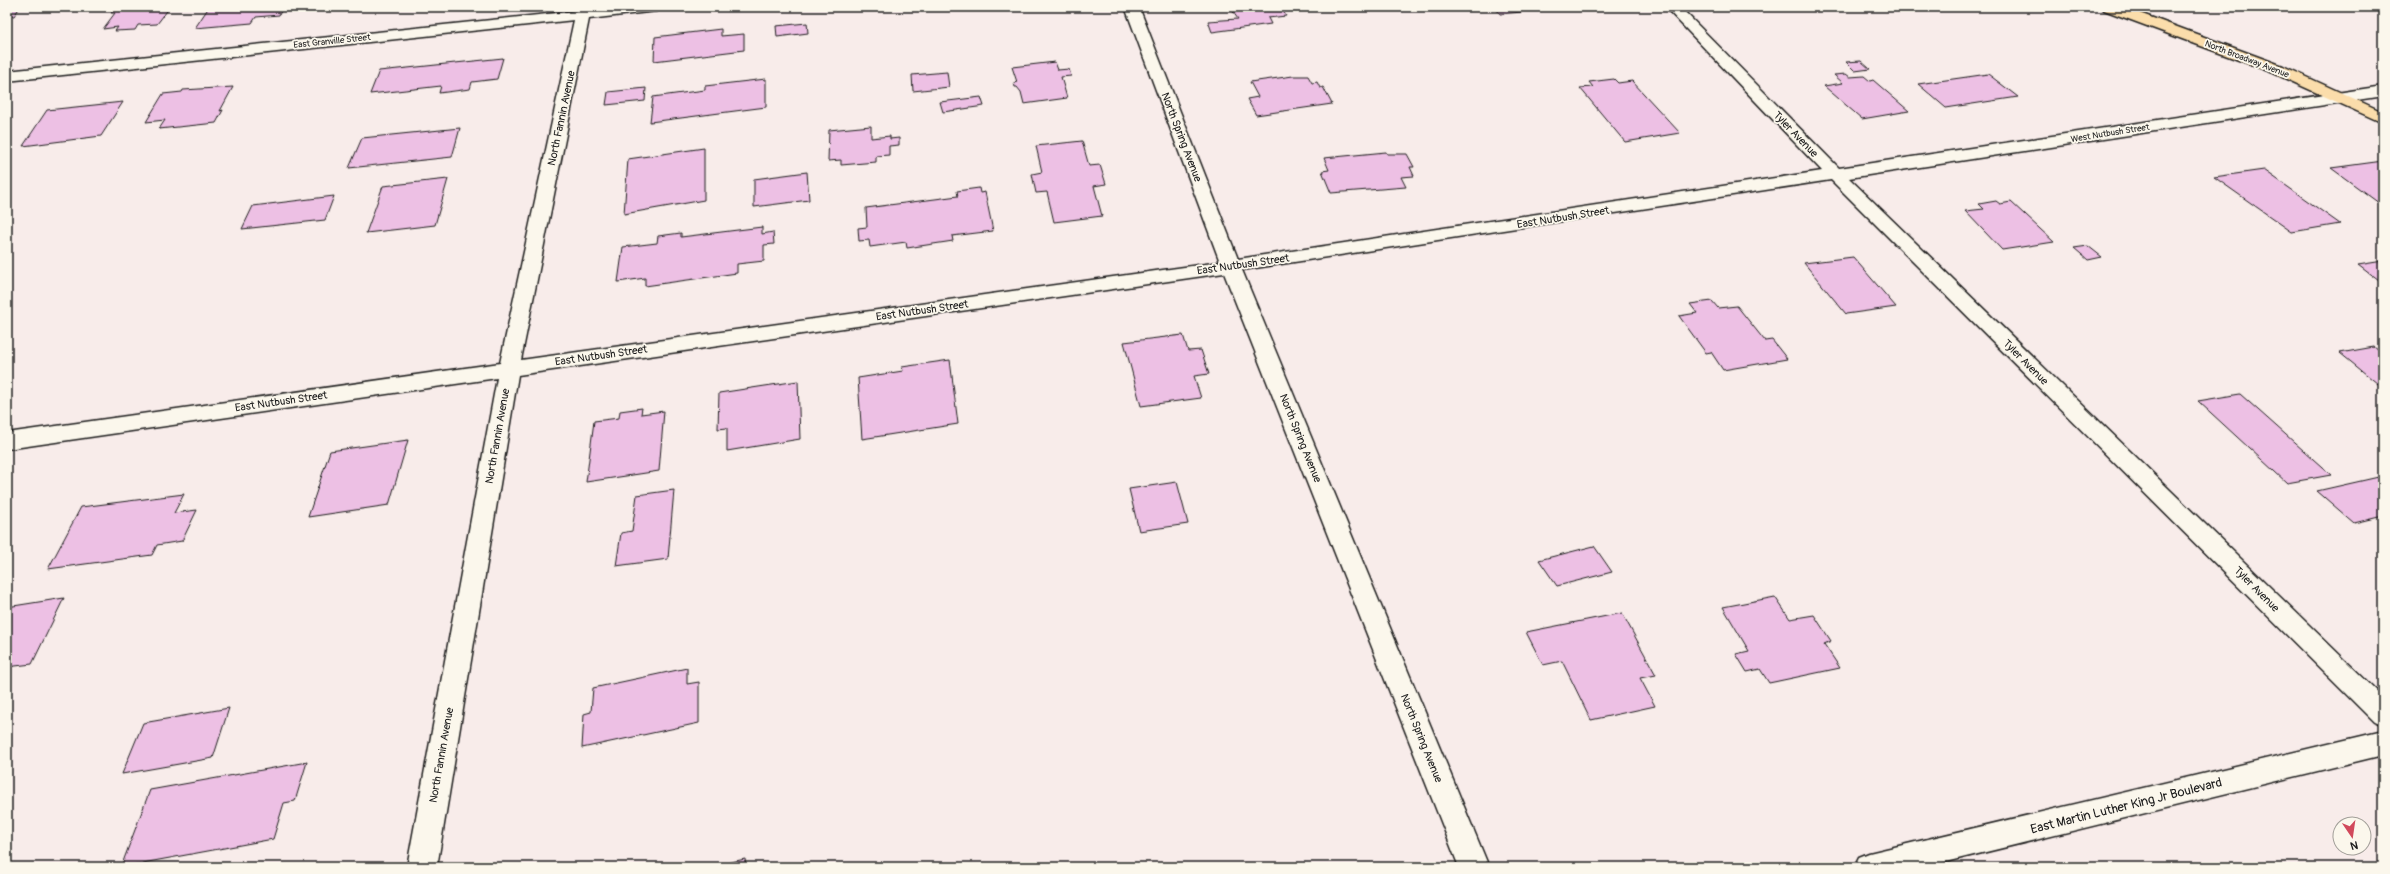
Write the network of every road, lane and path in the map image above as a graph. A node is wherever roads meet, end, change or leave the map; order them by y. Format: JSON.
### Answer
{"nodes":[{"id":1,"x":657,"y":7,"type":"edge"},
{"id":2,"x":1132,"y":7,"type":"edge"},
{"id":3,"x":1672,"y":7,"type":"edge"},
{"id":4,"x":2109,"y":7,"type":"edge"},
{"id":5,"x":583,"y":11,"type":"edge"},
{"id":6,"x":7,"y":76,"type":"edge"},
{"id":7,"x":2383,"y":91,"type":"edge"},
{"id":8,"x":2342,"y":97,"type":"junction"},
{"id":9,"x":2383,"y":118,"type":"edge"},
{"id":10,"x":1837,"y":176,"type":"junction"},
{"id":11,"x":1231,"y":266,"type":"junction"},
{"id":12,"x":509,"y":368,"type":"junction"},
{"id":13,"x":7,"y":440,"type":"edge"},
{"id":14,"x":2383,"y":714,"type":"edge"},
{"id":15,"x":2383,"y":744,"type":"edge"},
{"id":16,"x":422,"y":867,"type":"edge"},
{"id":17,"x":1474,"y":867,"type":"edge"},
{"id":18,"x":1869,"y":867,"type":"edge"}],
"edges":[{"from":1,"to":5,"type":"street","name":"East Granville Street"},
{"from":2,"to":11,"type":"street","name":"North Spring Avenue"},
{"from":3,"to":10,"type":"street","name":"Tyler Avenue"},
{"from":4,"to":8,"type":"main road","name":"North Broadway Avenue"},
{"from":5,"to":6,"type":"street","name":"East Granville Street"},
{"from":5,"to":12,"type":"street","name":"North Fannin Avenue"},
{"from":7,"to":8,"type":"street","name":"West Nutbush Street"},
{"from":8,"to":9,"type":"main road","name":"North Broadway Avenue"},
{"from":8,"to":10,"type":"street","name":"West Nutbush Street"},
{"from":10,"to":11,"type":"street","name":"East Nutbush Street"},
{"from":10,"to":14,"type":"street","name":"Tyler Avenue"},
{"from":11,"to":12,"type":"street","name":"East Nutbush Street"},
{"from":11,"to":17,"type":"street","name":"North Spring Avenue"},
{"from":12,"to":13,"type":"street","name":"East Nutbush Street"},
{"from":12,"to":16,"type":"street","name":"North Fannin Avenue"},
{"from":15,"to":18,"type":"street","name":"East Martin Luther King Jr Boulevard"}]}
